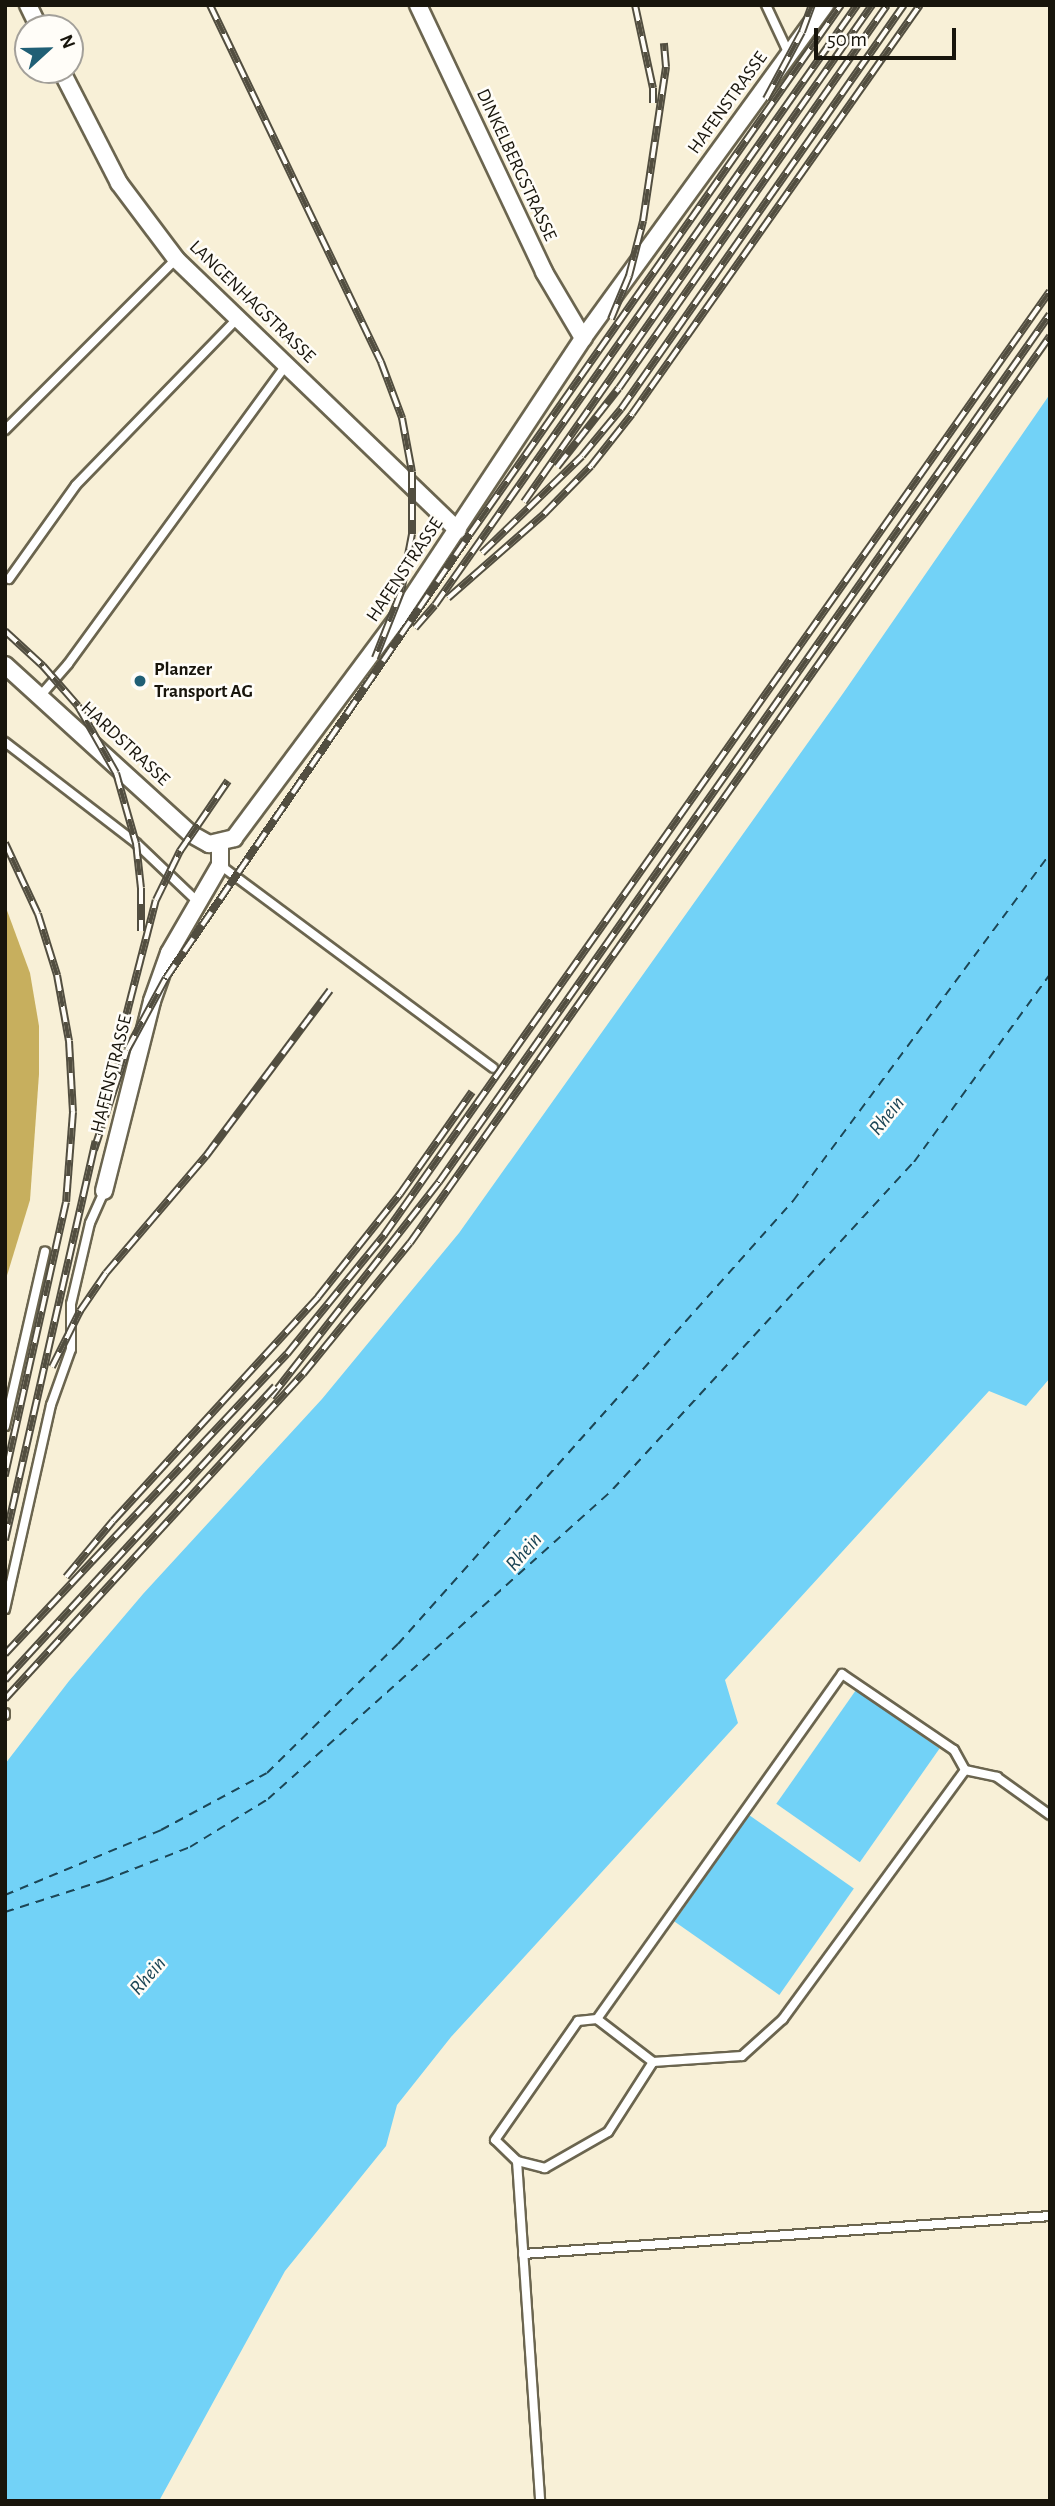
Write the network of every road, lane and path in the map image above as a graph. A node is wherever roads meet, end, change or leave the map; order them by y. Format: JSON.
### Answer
{"nodes":[{"id":1,"x":418,"y":5,"type":"edge"},
{"id":2,"x":766,"y":5,"type":"edge"},
{"id":3,"x":825,"y":5,"type":"edge"},
{"id":4,"x":789,"y":54,"type":"junction"},
{"id":5,"x":68,"y":84,"type":"edge"},
{"id":6,"x":176,"y":259,"type":"junction"},
{"id":7,"x":238,"y":318,"type":"junction"},
{"id":8,"x":583,"y":338,"type":"junction"},
{"id":9,"x":286,"y":365,"type":"junction"},
{"id":10,"x":5,"y":430,"type":"edge"},
{"id":11,"x":458,"y":530,"type":"junction"},
{"id":12,"x":9,"y":579,"type":"dead end"},
{"id":13,"x":5,"y":665,"type":"edge"},
{"id":14,"x":41,"y":695,"type":"junction"},
{"id":15,"x":5,"y":742,"type":"edge"},
{"id":16,"x":220,"y":844,"type":"junction"},
{"id":17,"x":220,"y":865,"type":"junction"},
{"id":18,"x":198,"y":902,"type":"junction"},
{"id":19,"x":493,"y":1068,"type":"dead end"},
{"id":20,"x":104,"y":1191,"type":"joint"},
{"id":21,"x":45,"y":1252,"type":"dead end"},
{"id":22,"x":5,"y":1426,"type":"edge"},
{"id":23,"x":6,"y":1603,"type":"edge"},
{"id":24,"x":965,"y":1770,"type":"junction"},
{"id":25,"x":1050,"y":1815,"type":"edge"},
{"id":26,"x":597,"y":2019,"type":"junction"},
{"id":27,"x":653,"y":2062,"type":"junction"},
{"id":28,"x":517,"y":2161,"type":"junction"},
{"id":29,"x":1050,"y":2216,"type":"edge"},
{"id":30,"x":523,"y":2254,"type":"junction"},
{"id":31,"x":540,"y":2501,"type":"edge"}],
"edges":[{"from":1,"to":8,"type":"street","name":"DINKELBERGSTRASSE"},
{"from":2,"to":4,"type":"lane"},
{"from":3,"to":4,"type":"street","name":"HAFENSTRASSE"},
{"from":4,"to":8,"type":"street","name":"HAFENSTRASSE"},
{"from":5,"to":6,"type":"street","name":"LANGENHAGSTRASSE"},
{"from":6,"to":7,"type":"street","name":"LANGENHAGSTRASSE"},
{"from":6,"to":10,"type":"lane"},
{"from":7,"to":9,"type":"street","name":"LANGENHAGSTRASSE"},
{"from":7,"to":12,"type":"lane"},
{"from":8,"to":11,"type":"street","name":"HAFENSTRASSE"},
{"from":9,"to":11,"type":"street","name":"LANGENHAGSTRASSE"},
{"from":9,"to":14,"type":"lane"},
{"from":11,"to":16,"type":"street","name":"HAFENSTRASSE"},
{"from":13,"to":14,"type":"street","name":"HARDSTRASSE"},
{"from":14,"to":16,"type":"street","name":"HARDSTRASSE"},
{"from":15,"to":18,"type":"lane"},
{"from":16,"to":17,"type":"street"},
{"from":17,"to":18,"type":"street","name":"HAFENSTRASSE"},
{"from":17,"to":19,"type":"lane"},
{"from":18,"to":20,"type":"street","name":"HAFENSTRASSE"},
{"from":20,"to":23,"type":"lane"},
{"from":21,"to":22,"type":"lane"},
{"from":24,"to":25,"type":"lane"},
{"from":24,"to":26,"type":"lane"},
{"from":24,"to":27,"type":"lane"},
{"from":26,"to":27,"type":"lane"},
{"from":26,"to":28,"type":"lane"},
{"from":27,"to":28,"type":"lane"},
{"from":28,"to":30,"type":"lane"},
{"from":29,"to":30,"type":"lane"},
{"from":30,"to":31,"type":"lane"}]}
